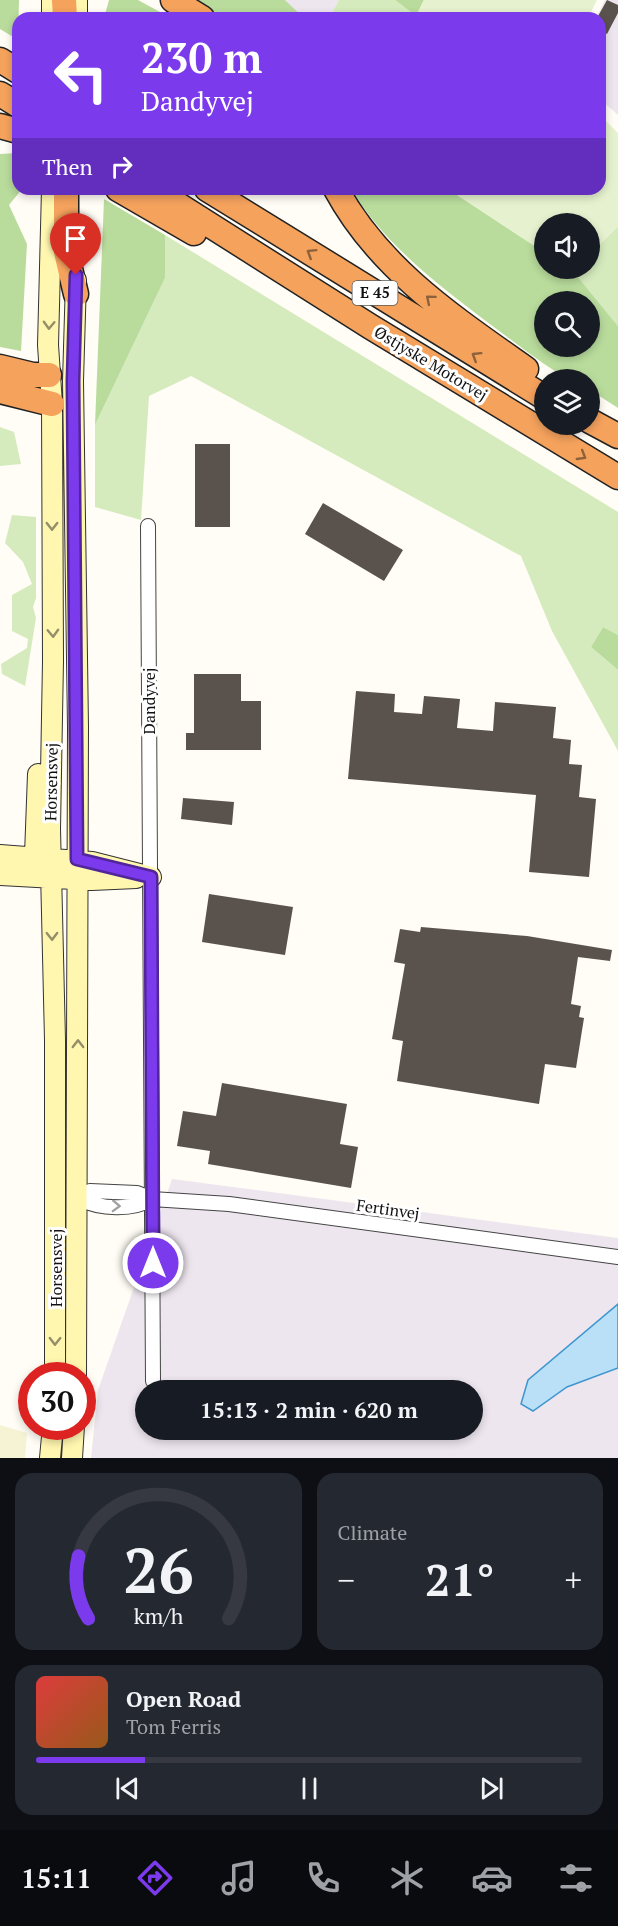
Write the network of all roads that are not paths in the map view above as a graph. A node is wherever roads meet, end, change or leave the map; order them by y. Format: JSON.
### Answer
{"nodes":[{"id":1,"x":173,"y":0,"type":"edge"},
{"id":2,"x":192,"y":12,"type":"edge"},
{"id":3,"x":128,"y":195,"type":"edge"},
{"id":4,"x":163,"y":195,"type":"edge"},
{"id":5,"x":217,"y":195,"type":"edge"},
{"id":6,"x":339,"y":195,"type":"edge"},
{"id":7,"x":63,"y":203,"type":"edge"},
{"id":8,"x":76,"y":294,"type":"joint"},
{"id":9,"x":371,"y":327,"type":"junction"},
{"id":10,"x":0,"y":367,"type":"edge"},
{"id":11,"x":49,"y":375,"type":"junction"},
{"id":12,"x":534,"y":376,"type":"edge"},
{"id":13,"x":0,"y":391,"type":"edge"},
{"id":14,"x":534,"y":391,"type":"edge"},
{"id":15,"x":62,"y":394,"type":"junction"},
{"id":16,"x":600,"y":423,"type":"edge"},
{"id":17,"x":600,"y":426,"type":"edge"},
{"id":18,"x":616,"y":435,"type":"edge"},
{"id":19,"x":618,"y":477,"type":"edge"},
{"id":20,"x":148,"y":526,"type":"dead end"},
{"id":21,"x":53,"y":661,"type":"junction"},
{"id":22,"x":0,"y":855,"type":"edge"},
{"id":23,"x":59,"y":866,"type":"junction"},
{"id":24,"x":0,"y":876,"type":"edge"},
{"id":25,"x":151,"y":877,"type":"junction"},
{"id":26,"x":55,"y":1040,"type":"junction"},
{"id":27,"x":152,"y":1199,"type":"junction"},
{"id":28,"x":56,"y":1200,"type":"junction"},
{"id":29,"x":85,"y":1202,"type":"junction"},
{"id":30,"x":618,"y":1257,"type":"edge"},
{"id":31,"x":55,"y":1362,"type":"edge"},
{"id":32,"x":77,"y":1362,"type":"edge"},
{"id":33,"x":153,"y":1380,"type":"edge"},
{"id":34,"x":52,"y":1440,"type":"edge"},
{"id":35,"x":73,"y":1440,"type":"edge"},
{"id":36,"x":50,"y":1458,"type":"edge"},
{"id":37,"x":72,"y":1458,"type":"edge"}],
"edges":[{"from":1,"to":2,"type":"highway"},
{"from":3,"to":9,"type":"highway"},
{"from":4,"to":9,"type":"highway","name":"Østjyske Motorvej","number":"E 45"},
{"from":14,"to":5,"type":"highway","name":"Østjyske Motorvej","number":"E 45","one_way":true},
{"from":12,"to":6,"type":"highway","one_way":true},
{"from":7,"to":8,"type":"highway"},
{"from":7,"to":11,"type":"main road","name":"Horsensvej","one_way":true},
{"from":8,"to":15,"type":"main road","name":"Horsensvej"},
{"from":9,"to":19,"type":"highway","name":"Østjyske Motorvej","number":"E 45","one_way":true},
{"from":10,"to":11,"type":"highway"},
{"from":11,"to":15,"type":"main road","name":"Horsensvej"},
{"from":13,"to":15,"type":"highway"},
{"from":15,"to":21,"type":"main road","name":"Horsensvej","one_way":true},
{"from":15,"to":23,"type":"main road","name":"Horsensvej"},
{"from":16,"to":18,"type":"highway"},
{"from":17,"to":18,"type":"highway"},
{"from":20,"to":25,"type":"street","name":"Dandyvej"},
{"from":21,"to":23,"type":"main road","name":"Horsensvej"},
{"from":21,"to":23,"type":"main road"},
{"from":22,"to":23,"type":"main road"},
{"from":23,"to":24,"type":"main road"},
{"from":23,"to":25,"type":"main road"},
{"from":23,"to":26,"type":"main road","name":"Horsensvej","one_way":true},
{"from":29,"to":23,"type":"main road","name":"Horsensvej","one_way":true},
{"from":25,"to":27,"type":"street","name":"Dandyvej"},
{"from":26,"to":28,"type":"main road","name":"Horsensvej"},
{"from":26,"to":29,"type":"main road"},
{"from":27,"to":29,"type":"street","name":"Fertinvej"},
{"from":27,"to":30,"type":"street","name":"Fertinvej"},
{"from":27,"to":33,"type":"street","name":"Dandyvej"},
{"from":28,"to":29,"type":"main road"},
{"from":28,"to":31,"type":"main road","name":"Horsensvej","one_way":true},
{"from":29,"to":32,"type":"main road","name":"Horsensvej"},
{"from":34,"to":36,"type":"main road"},
{"from":35,"to":37,"type":"main road"}]}
